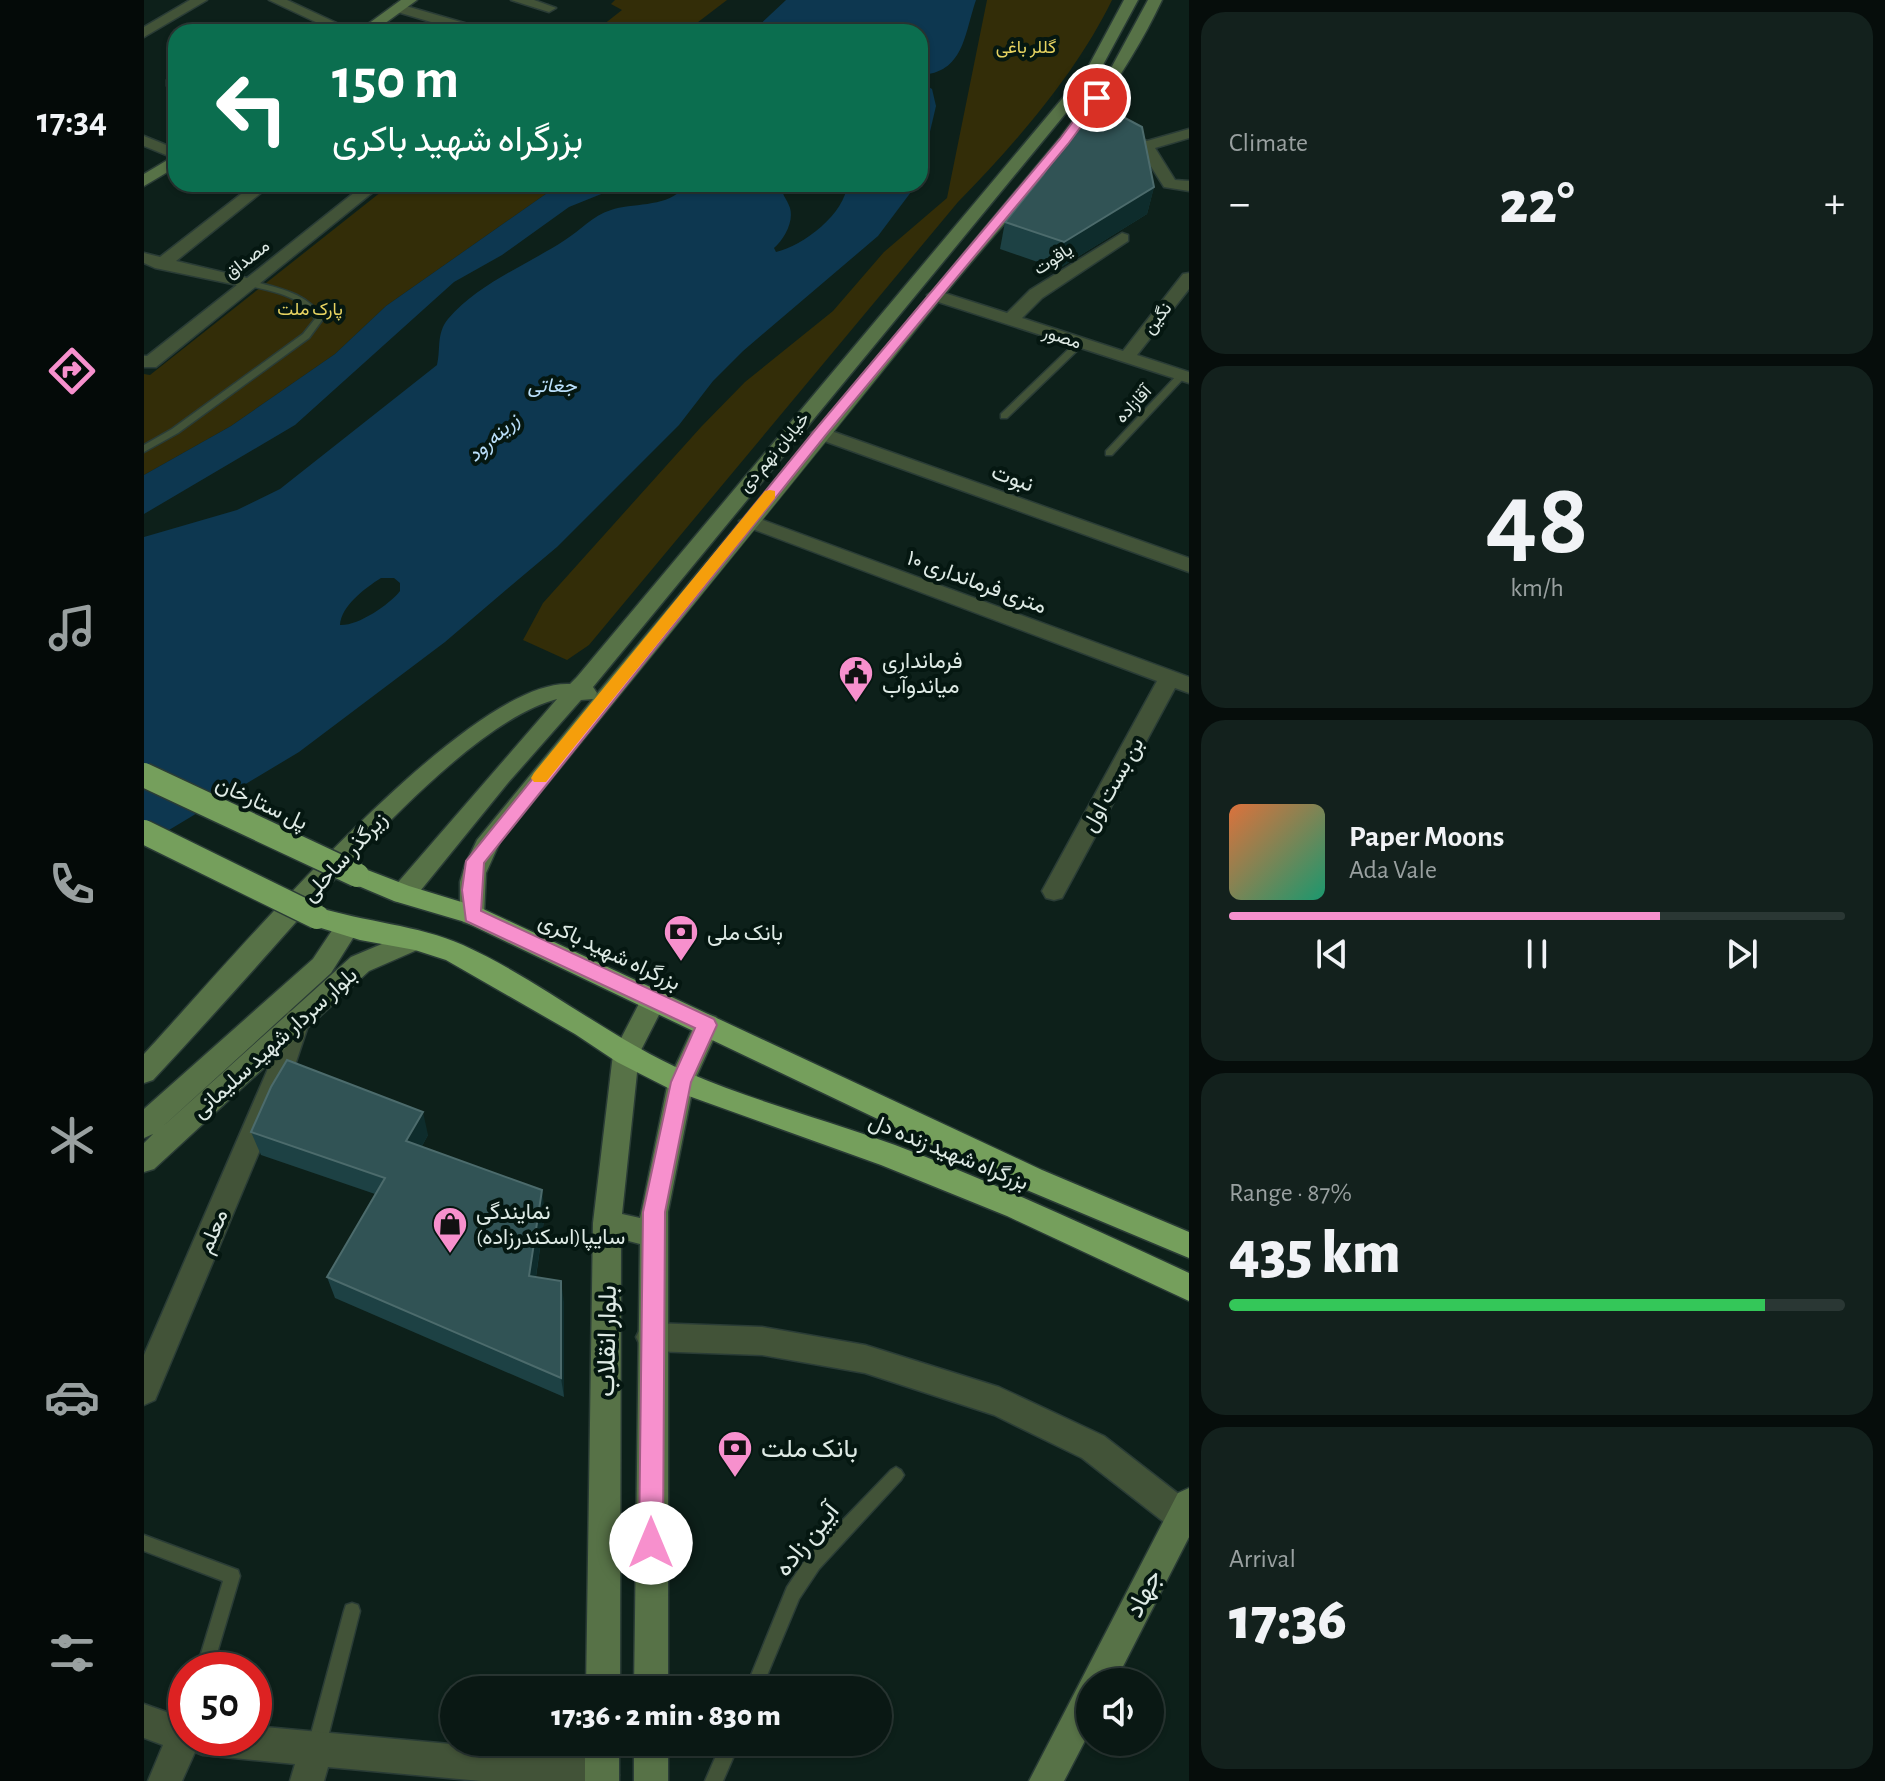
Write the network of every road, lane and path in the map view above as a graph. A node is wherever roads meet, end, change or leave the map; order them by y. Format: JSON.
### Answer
{"nodes":[{"id":1,"x":200,"y":0,"type":"edge"},
{"id":2,"x":276,"y":0,"type":"edge"},
{"id":3,"x":518,"y":0,"type":"edge"},
{"id":4,"x":1131,"y":0,"type":"edge"},
{"id":5,"x":1155,"y":0,"type":"edge"},
{"id":6,"x":404,"y":4,"type":"edge"},
{"id":7,"x":549,"y":8,"type":"dead end"},
{"id":8,"x":331,"y":24,"type":"edge"},
{"id":9,"x":375,"y":24,"type":"edge"},
{"id":10,"x":458,"y":24,"type":"edge"},
{"id":11,"x":144,"y":33,"type":"edge"},
{"id":12,"x":1100,"y":59,"type":"junction"},
{"id":13,"x":1121,"y":63,"type":"junction"},
{"id":14,"x":1095,"y":122,"type":"junction"},
{"id":15,"x":1189,"y":133,"type":"edge"},
{"id":16,"x":144,"y":141,"type":"edge"},
{"id":17,"x":1146,"y":146,"type":"junction"},
{"id":18,"x":168,"y":153,"type":"edge"},
{"id":19,"x":168,"y":163,"type":"edge"},
{"id":20,"x":144,"y":181,"type":"edge"},
{"id":21,"x":1189,"y":186,"type":"edge"},
{"id":22,"x":252,"y":192,"type":"edge"},
{"id":23,"x":365,"y":192,"type":"edge"},
{"id":24,"x":1122,"y":238,"type":"dead end"},
{"id":25,"x":152,"y":261,"type":"edge"},
{"id":26,"x":1189,"y":278,"type":"edge"},
{"id":27,"x":249,"y":283,"type":"junction"},
{"id":28,"x":911,"y":288,"type":"junction"},
{"id":29,"x":935,"y":295,"type":"junction"},
{"id":30,"x":1010,"y":320,"type":"junction"},
{"id":31,"x":1080,"y":343,"type":"junction"},
{"id":32,"x":1126,"y":358,"type":"junction"},
{"id":33,"x":144,"y":361,"type":"edge"},
{"id":34,"x":1185,"y":377,"type":"edge"},
{"id":35,"x":1004,"y":416,"type":"dead end"},
{"id":36,"x":820,"y":433,"type":"junction"},
{"id":37,"x":144,"y":449,"type":"edge"},
{"id":38,"x":1109,"y":453,"type":"dead end"},
{"id":39,"x":749,"y":521,"type":"junction"},
{"id":40,"x":1189,"y":565,"type":"edge"},
{"id":41,"x":1179,"y":682,"type":"edge"},
{"id":42,"x":578,"y":689,"type":"junction"},
{"id":43,"x":603,"y":702,"type":"junction"},
{"id":44,"x":144,"y":775,"type":"edge"},
{"id":45,"x":144,"y":832,"type":"edge"},
{"id":46,"x":357,"y":875,"type":"joint"},
{"id":47,"x":1054,"y":891,"type":"dead end"},
{"id":48,"x":403,"y":894,"type":"junction"},
{"id":49,"x":472,"y":915,"type":"junction"},
{"id":50,"x":348,"y":927,"type":"junction"},
{"id":51,"x":415,"y":940,"type":"junction"},
{"id":52,"x":654,"y":999,"type":"junction"},
{"id":53,"x":297,"y":1020,"type":"junction"},
{"id":54,"x":707,"y":1025,"type":"junction"},
{"id":55,"x":626,"y":1054,"type":"junction"},
{"id":56,"x":144,"y":1072,"type":"edge"},
{"id":57,"x":222,"y":1072,"type":"junction"},
{"id":58,"x":681,"y":1082,"type":"junction"},
{"id":59,"x":144,"y":1126,"type":"edge"},
{"id":60,"x":144,"y":1160,"type":"edge"},
{"id":61,"x":607,"y":1223,"type":"junction"},
{"id":62,"x":652,"y":1234,"type":"junction"},
{"id":63,"x":1189,"y":1245,"type":"edge"},
{"id":64,"x":1189,"y":1287,"type":"edge"},
{"id":65,"x":651,"y":1337,"type":"junction"},
{"id":66,"x":144,"y":1390,"type":"edge"},
{"id":67,"x":896,"y":1475,"type":"dead end"},
{"id":68,"x":1187,"y":1519,"type":"edge"},
{"id":69,"x":144,"y":1543,"type":"edge"},
{"id":70,"x":352,"y":1611,"type":"dead end"},
{"id":71,"x":209,"y":1652,"type":"edge"},
{"id":72,"x":1105,"y":1668,"type":"edge"},
{"id":73,"x":603,"y":1676,"type":"edge"},
{"id":74,"x":651,"y":1676,"type":"edge"},
{"id":75,"x":759,"y":1676,"type":"edge"},
{"id":76,"x":144,"y":1721,"type":"edge"},
{"id":77,"x":1076,"y":1723,"type":"edge"},
{"id":78,"x":168,"y":1728,"type":"edge"},
{"id":79,"x":272,"y":1755,"type":"edge"},
{"id":80,"x":179,"y":1756,"type":"edge"},
{"id":81,"x":651,"y":1756,"type":"edge"},
{"id":82,"x":725,"y":1756,"type":"edge"},
{"id":83,"x":312,"y":1765,"type":"edge"},
{"id":84,"x":602,"y":1766,"type":"edge"},
{"id":85,"x":415,"y":1770,"type":"edge"},
{"id":86,"x":165,"y":1781,"type":"edge"},
{"id":87,"x":651,"y":1781,"type":"edge"},
{"id":88,"x":714,"y":1781,"type":"edge"},
{"id":89,"x":1046,"y":1781,"type":"edge"}],
"edges":[{"from":1,"to":11,"type":"street"},
{"from":2,"to":8,"type":"street"},
{"from":3,"to":7,"type":"street"},
{"from":4,"to":12,"type":"main road","name":"خیابان نهم دی"},
{"from":5,"to":13,"type":"main road","name":"خیابان نهم دی"},
{"from":6,"to":9,"type":"main road"},
{"from":6,"to":10,"type":"street"},
{"from":12,"to":13,"type":"main road"},
{"from":12,"to":28,"type":"main road","name":"خیابان نهم دی"},
{"from":13,"to":14,"type":"main road","name":"خیابان نهم دی"},
{"from":14,"to":17,"type":"street"},
{"from":14,"to":29,"type":"main road","name":"خیابان نهم دی"},
{"from":15,"to":17,"type":"street"},
{"from":16,"to":18,"type":"street"},
{"from":17,"to":21,"type":"street"},
{"from":19,"to":20,"type":"main road"},
{"from":22,"to":25,"type":"street"},
{"from":23,"to":27,"type":"street","name":"مصداق"},
{"from":24,"to":30,"type":"street","name":"یاقوت"},
{"from":25,"to":27,"type":"street"},
{"from":26,"to":32,"type":"street","name":"نگین"},
{"from":27,"to":33,"type":"street","name":"مصداق"},
{"from":27,"to":37,"type":"lane"},
{"from":28,"to":29,"type":"main road"},
{"from":28,"to":42,"type":"main road","name":"خیابان نهم دی"},
{"from":29,"to":30,"type":"street","name":"مصور"},
{"from":29,"to":36,"type":"main road","name":"خیابان نهم دی"},
{"from":30,"to":31,"type":"street","name":"مصور"},
{"from":31,"to":32,"type":"street","name":"مصور"},
{"from":31,"to":35,"type":"lane"},
{"from":32,"to":34,"type":"street","name":"مصور"},
{"from":34,"to":38,"type":"lane","name":"آقازاده"},
{"from":36,"to":39,"type":"main road","name":"خیابان نهم دی"},
{"from":36,"to":40,"type":"street","name":"نبوت"},
{"from":39,"to":41,"type":"street","name":"۱۰ متری فرمانداری"},
{"from":39,"to":43,"type":"main road","name":"خیابان نهم دی"},
{"from":41,"to":47,"type":"street","name":"بن بست اول"},
{"from":42,"to":43,"type":"main road"},
{"from":42,"to":48,"type":"main road","name":"خیابان نهم دی"},
{"from":42,"to":56,"type":"main road","name":"زیرگذر ساحلی"},
{"from":43,"to":49,"type":"main road","name":"خیابان نهم دی"},
{"from":44,"to":46,"type":"highway","name":"پل ستارخان","bridge":true},
{"from":45,"to":50,"type":"highway","bridge":true},
{"from":46,"to":48,"type":"highway","name":"بزرگراه شهید باکری"},
{"from":48,"to":49,"type":"highway","name":"بزرگراه شهید باکری"},
{"from":49,"to":52,"type":"highway","name":"بزرگراه شهید باکری"},
{"from":50,"to":51,"type":"highway"},
{"from":50,"to":57,"type":"main road","name":"بلوار سردار شهید سلیمانی"},
{"from":51,"to":53,"type":"main road","name":"بلوار سردار شهید سلیمانی"},
{"from":51,"to":55,"type":"highway","name":"بزرگراه شهید زنده دل"},
{"from":52,"to":54,"type":"highway","name":"بزرگراه شهید باکری"},
{"from":52,"to":55,"type":"main road","name":"بلوار انقلاب"},
{"from":53,"to":57,"type":"main road","name":"بلوار سردار شهید سلیمانی"},
{"from":53,"to":66,"type":"street","name":"معلم"},
{"from":54,"to":58,"type":"main road","name":"بلوار انقلاب"},
{"from":54,"to":63,"type":"highway","name":"بزرگراه شهید زنده دل"},
{"from":55,"to":58,"type":"highway","name":"بزرگراه شهید زنده دل"},
{"from":55,"to":61,"type":"main road","name":"بلوار انقلاب"},
{"from":57,"to":59,"type":"main road","name":"بلوار سردار شهید سلیمانی"},
{"from":57,"to":60,"type":"main road","name":"بلوار سردار شهید سلیمانی"},
{"from":58,"to":62,"type":"main road","name":"بلوار انقلاب"},
{"from":58,"to":64,"type":"highway","name":"بزرگراه شهید زنده دل"},
{"from":61,"to":62,"type":"main road"},
{"from":61,"to":73,"type":"main road","name":"بلوار انقلاب"},
{"from":62,"to":65,"type":"main road","name":"بلوار انقلاب"},
{"from":65,"to":68,"type":"street"},
{"from":65,"to":74,"type":"main road","name":"بلوار انقلاب"},
{"from":67,"to":75,"type":"lane","name":"آیین زاده"},
{"from":68,"to":72,"type":"main road","name":"جهاد"},
{"from":69,"to":71,"type":"lane"},
{"from":70,"to":83,"type":"lane"},
{"from":76,"to":78,"type":"street"},
{"from":77,"to":89,"type":"main road"},
{"from":79,"to":83,"type":"street"},
{"from":80,"to":86,"type":"street"},
{"from":81,"to":87,"type":"main road"},
{"from":82,"to":88,"type":"lane"},
{"from":83,"to":85,"type":"street"},
{"from":84,"to":85,"type":"street"}]}
